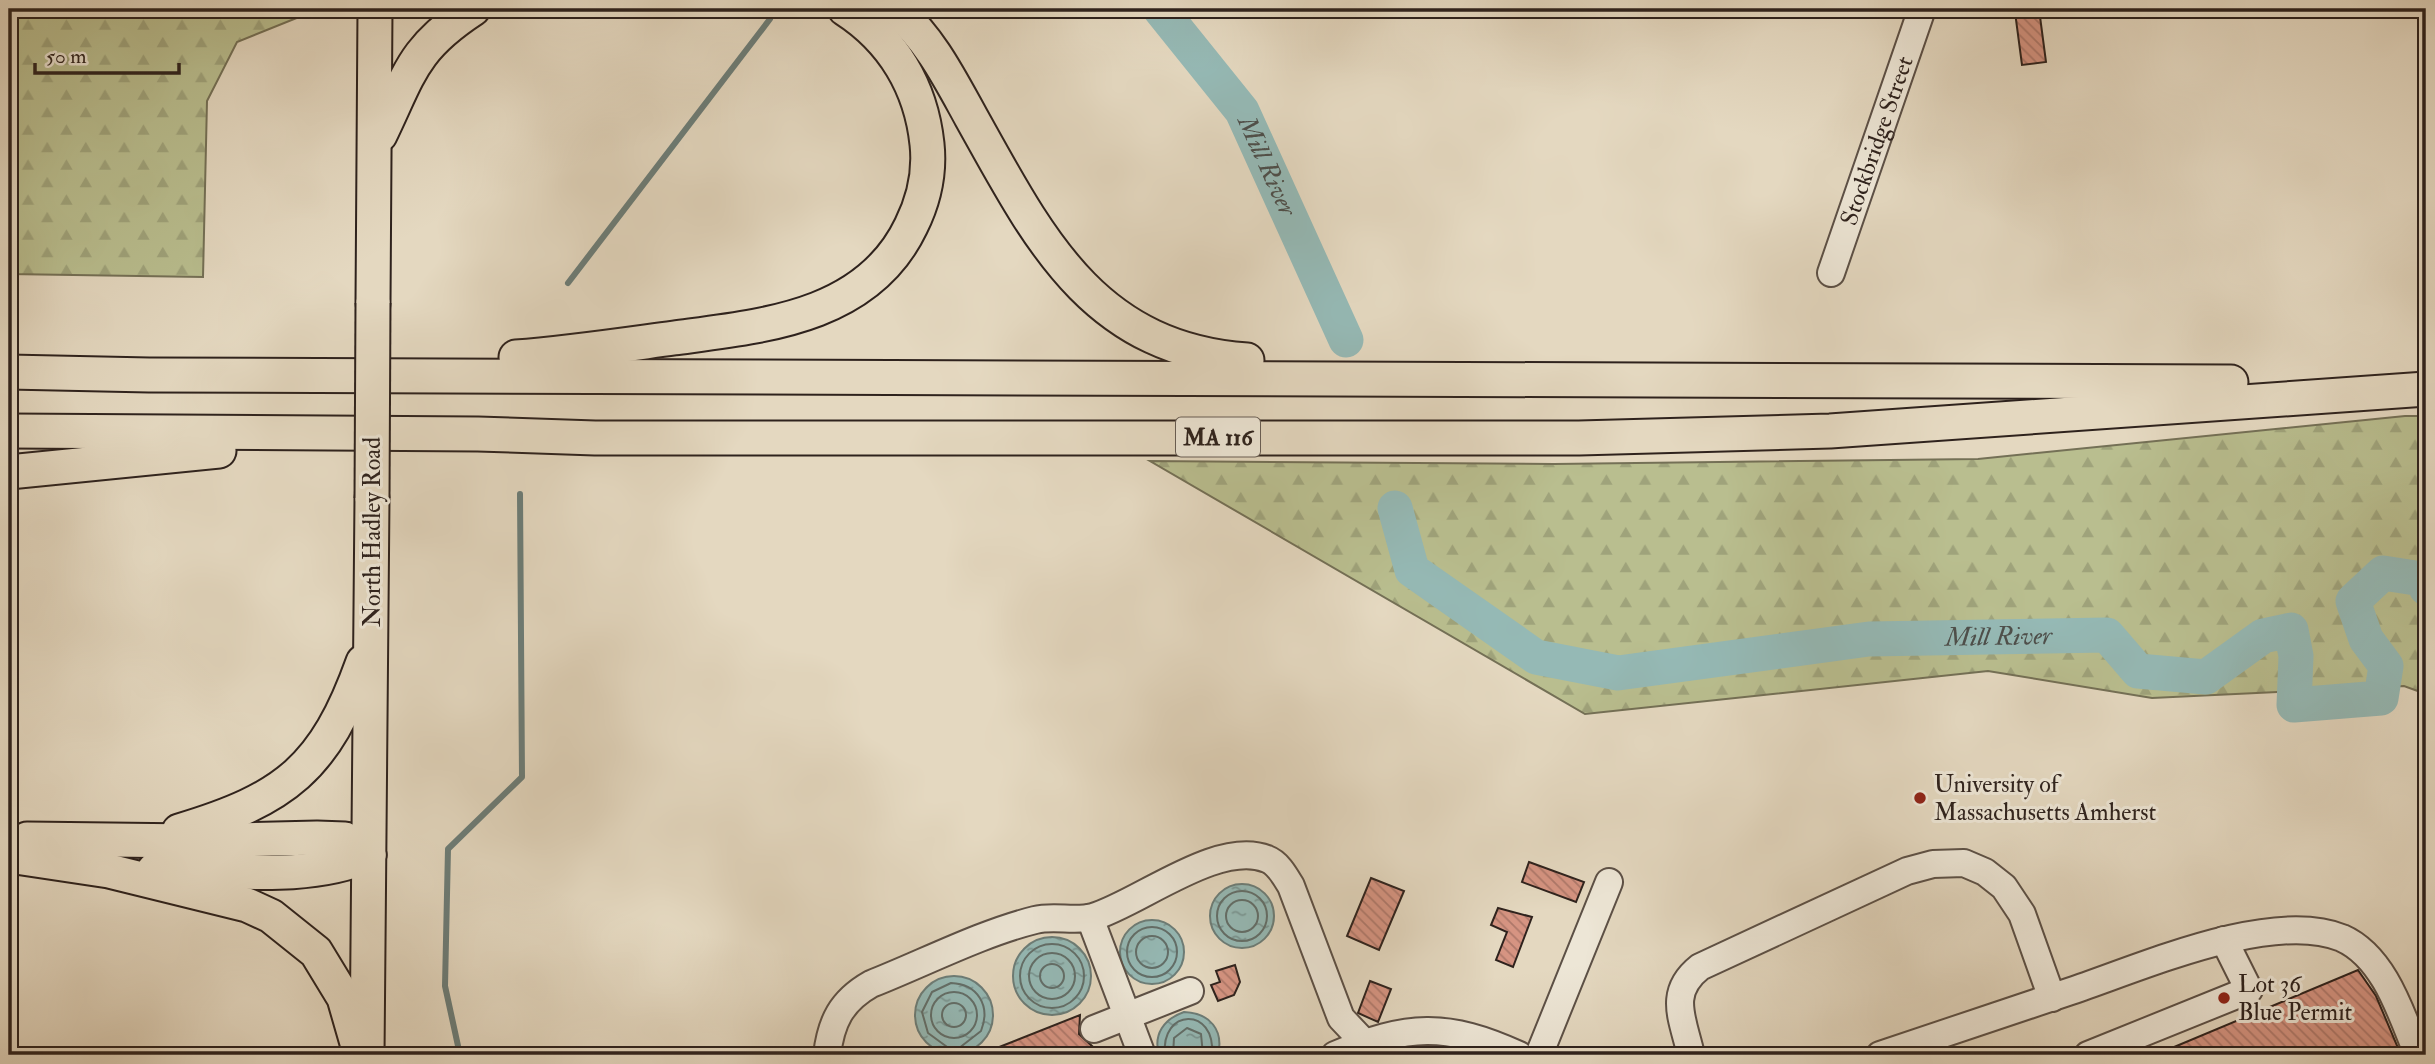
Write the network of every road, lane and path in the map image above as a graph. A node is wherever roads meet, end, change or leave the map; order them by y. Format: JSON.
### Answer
{"nodes":[{"id":1,"x":375,"y":9,"type":"edge"},
{"id":2,"x":473,"y":9,"type":"edge"},
{"id":3,"x":845,"y":9,"type":"edge"},
{"id":4,"x":895,"y":9,"type":"edge"},
{"id":5,"x":1922,"y":9,"type":"edge"},
{"id":6,"x":374,"y":147,"type":"junction"},
{"id":7,"x":1831,"y":273,"type":"dead end"},
{"id":8,"x":9,"y":370,"type":"edge"},
{"id":9,"x":1673,"y":380,"type":"junction"},
{"id":10,"x":2426,"y":386,"type":"edge"},
{"id":11,"x":9,"y":431,"type":"edge"},
{"id":12,"x":340,"y":433,"type":"junction"},
{"id":13,"x":9,"y":472,"type":"edge"},
{"id":14,"x":371,"y":640,"type":"junction"},
{"id":15,"x":9,"y":836,"type":"edge"},
{"id":16,"x":369,"y":855,"type":"junction"},
{"id":17,"x":9,"y":856,"type":"edge"},
{"id":18,"x":111,"y":856,"type":"junction"},
{"id":19,"x":1609,"y":882,"type":"dead end"},
{"id":20,"x":1090,"y":918,"type":"junction"},
{"id":21,"x":2224,"y":940,"type":"junction"},
{"id":22,"x":1190,"y":991,"type":"dead end"},
{"id":23,"x":2052,"y":998,"type":"junction"},
{"id":24,"x":1127,"y":1016,"type":"junction"},
{"id":25,"x":1341,"y":1018,"type":"junction"},
{"id":26,"x":1094,"y":1029,"type":"dead end"},
{"id":27,"x":1475,"y":1047,"type":"edge"},
{"id":28,"x":1370,"y":1049,"type":"edge"},
{"id":29,"x":361,"y":1055,"type":"edge"},
{"id":30,"x":367,"y":1055,"type":"edge"},
{"id":31,"x":827,"y":1055,"type":"edge"},
{"id":32,"x":1142,"y":1055,"type":"edge"},
{"id":33,"x":1336,"y":1055,"type":"edge"},
{"id":34,"x":1520,"y":1055,"type":"edge"},
{"id":35,"x":1539,"y":1055,"type":"edge"},
{"id":36,"x":1691,"y":1055,"type":"edge"},
{"id":37,"x":1880,"y":1055,"type":"edge"},
{"id":38,"x":2088,"y":1055,"type":"edge"},
{"id":39,"x":2418,"y":1055,"type":"edge"}],
"edges":[{"from":1,"to":6,"type":"main road","name":"North Hadley Road"},
{"from":2,"to":6,"type":"main road"},
{"from":3,"to":8,"type":"main road"},
{"from":4,"to":9,"type":"main road"},
{"from":5,"to":7,"type":"street","name":"Stockbridge Street"},
{"from":6,"to":14,"type":"main road","name":"North Hadley Road","bridge":true},
{"from":8,"to":9,"type":"main road","number":"MA 116"},
{"from":9,"to":10,"type":"main road","number":"MA 116"},
{"from":10,"to":12,"type":"main road","number":"MA 116"},
{"from":11,"to":12,"type":"main road","number":"MA 116"},
{"from":12,"to":13,"type":"main road"},
{"from":14,"to":16,"type":"main road","name":"North Hadley Road"},
{"from":14,"to":18,"type":"main road"},
{"from":15,"to":18,"type":"main road"},
{"from":16,"to":18,"type":"main road"},
{"from":16,"to":30,"type":"main road","name":"North Hadley Road"},
{"from":17,"to":18,"type":"main road"},
{"from":18,"to":29,"type":"main road"},
{"from":19,"to":35,"type":"street"},
{"from":20,"to":24,"type":"street"},
{"from":20,"to":25,"type":"street"},
{"from":20,"to":31,"type":"street"},
{"from":21,"to":23,"type":"street"},
{"from":21,"to":38,"type":"street"},
{"from":21,"to":39,"type":"street"},
{"from":22,"to":24,"type":"street"},
{"from":23,"to":36,"type":"street"},
{"from":23,"to":37,"type":"street"},
{"from":24,"to":26,"type":"street"},
{"from":24,"to":32,"type":"street"},
{"from":25,"to":28,"type":"street"},
{"from":25,"to":33,"type":"street"},
{"from":27,"to":28,"type":"street"},
{"from":27,"to":34,"type":"street"},
{"from":28,"to":33,"type":"street"}]}
